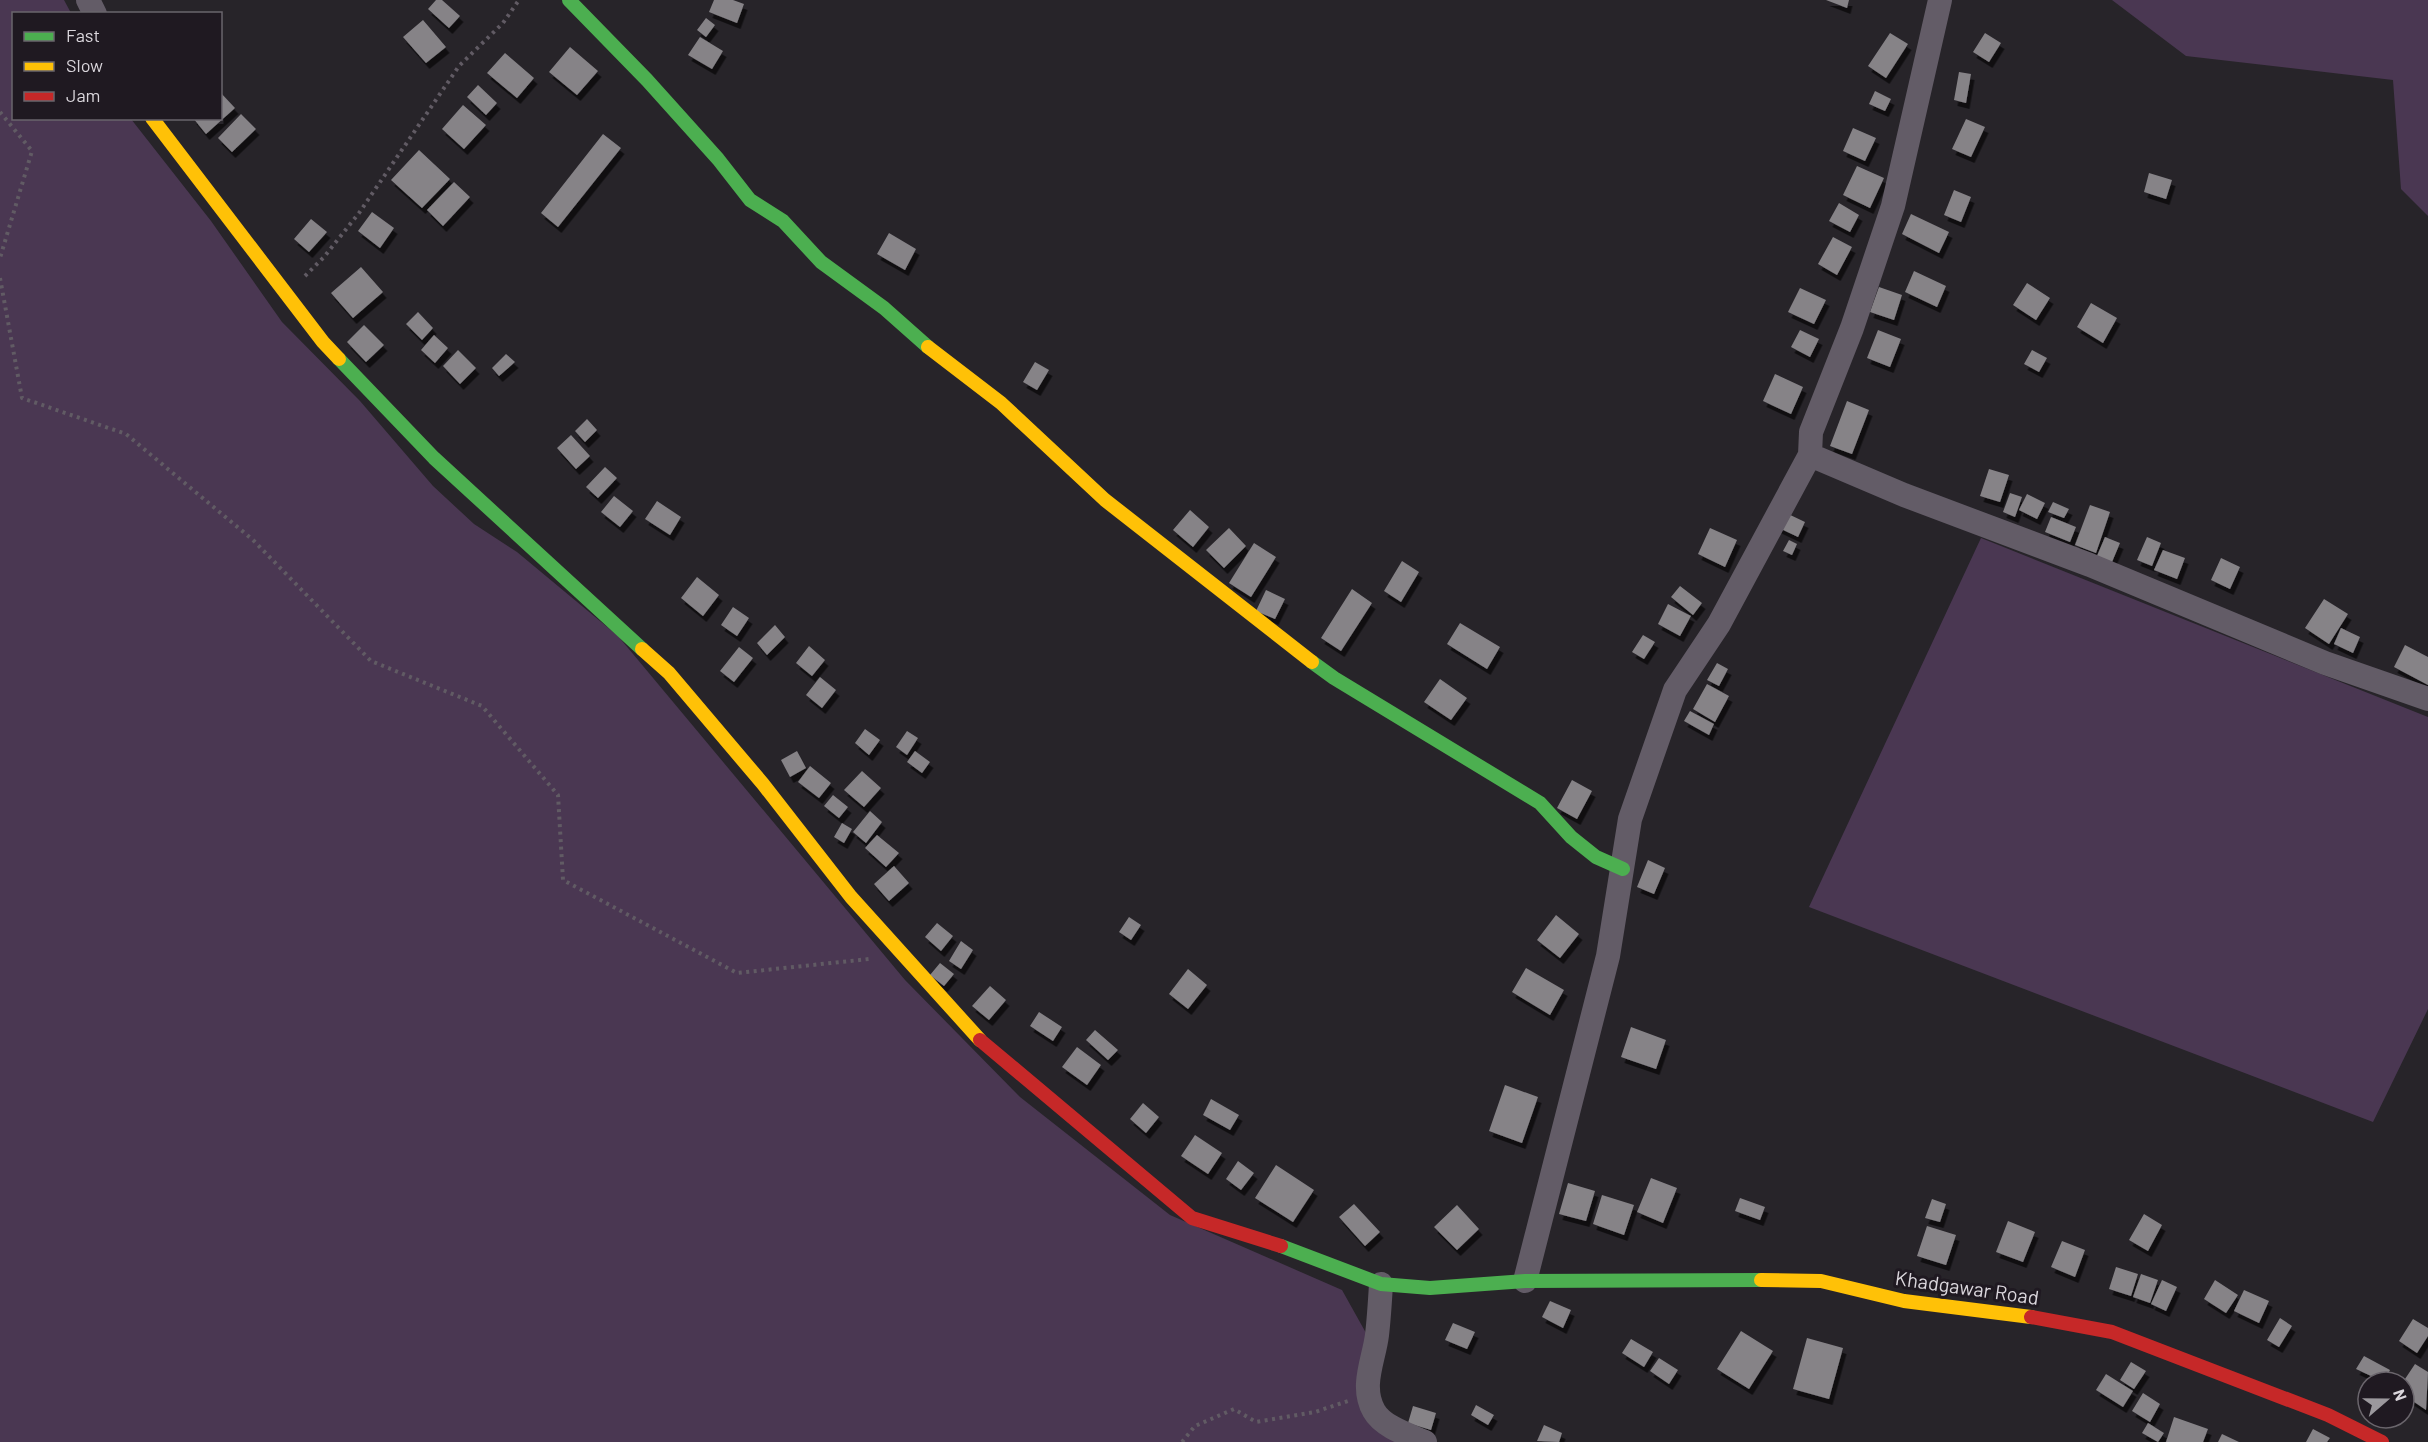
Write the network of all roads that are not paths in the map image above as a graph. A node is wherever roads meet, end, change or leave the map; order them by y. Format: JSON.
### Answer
{"nodes":[{"id":1,"x":569,"y":0,"type":"edge"},
{"id":2,"x":1940,"y":0,"type":"edge"},
{"id":3,"x":154,"y":120,"type":"edge"},
{"id":4,"x":1810,"y":455,"type":"junction"},
{"id":5,"x":2428,"y":699,"type":"edge"},
{"id":6,"x":1623,"y":869,"type":"junction"},
{"id":7,"x":1525,"y":1281,"type":"junction"},
{"id":8,"x":1381,"y":1284,"type":"junction"},
{"id":9,"x":1425,"y":1442,"type":"edge"},
{"id":10,"x":2382,"y":1442,"type":"edge"}],
"edges":[{"from":1,"to":6,"type":"street"},
{"from":2,"to":4,"type":"street"},
{"from":3,"to":8,"type":"street","name":"Khadgawar Road"},
{"from":4,"to":5,"type":"street"},
{"from":4,"to":6,"type":"street"},
{"from":6,"to":7,"type":"street"},
{"from":7,"to":8,"type":"street","name":"Khadgawar Road"},
{"from":7,"to":10,"type":"street","name":"Khadgawar Road"},
{"from":8,"to":9,"type":"street"}]}
